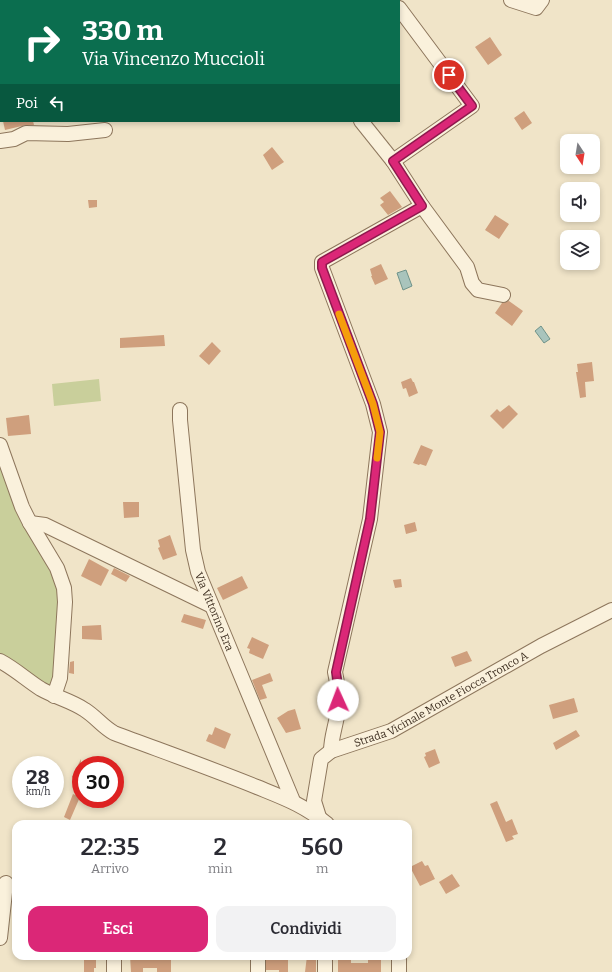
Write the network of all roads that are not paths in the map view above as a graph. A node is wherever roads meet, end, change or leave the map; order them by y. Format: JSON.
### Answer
{"nodes":[{"id":1,"x":511,"y":0,"type":"edge"},
{"id":2,"x":542,"y":0,"type":"edge"},
{"id":3,"x":400,"y":9,"type":"edge"},
{"id":4,"x":362,"y":122,"type":"edge"},
{"id":5,"x":105,"y":130,"type":"dead end"},
{"id":6,"x":0,"y":142,"type":"edge"},
{"id":7,"x":393,"y":161,"type":"junction"},
{"id":8,"x":422,"y":206,"type":"junction"},
{"id":9,"x":503,"y":295,"type":"dead end"},
{"id":10,"x":180,"y":410,"type":"dead end"},
{"id":11,"x":0,"y":445,"type":"edge"},
{"id":12,"x":30,"y":523,"type":"junction"},
{"id":13,"x":212,"y":606,"type":"junction"},
{"id":14,"x":612,"y":610,"type":"edge"},
{"id":15,"x":0,"y":661,"type":"edge"},
{"id":16,"x":54,"y":696,"type":"junction"},
{"id":17,"x":331,"y":751,"type":"junction"},
{"id":18,"x":293,"y":801,"type":"junction"},
{"id":19,"x":322,"y":820,"type":"edge"},
{"id":20,"x":323,"y":820,"type":"edge"},
{"id":21,"x":7,"y":883,"type":"edge"},
{"id":22,"x":0,"y":938,"type":"edge"},
{"id":23,"x":114,"y":960,"type":"edge"},
{"id":24,"x":258,"y":960,"type":"edge"},
{"id":25,"x":325,"y":960,"type":"edge"},
{"id":26,"x":399,"y":960,"type":"edge"},
{"id":27,"x":114,"y":972,"type":"edge"},
{"id":28,"x":258,"y":972,"type":"edge"},
{"id":29,"x":325,"y":972,"type":"edge"},
{"id":30,"x":399,"y":972,"type":"edge"}],
"edges":[{"from":1,"to":2,"type":"street"},
{"from":3,"to":7,"type":"street"},
{"from":4,"to":7,"type":"street"},
{"from":5,"to":6,"type":"street"},
{"from":7,"to":8,"type":"street"},
{"from":8,"to":9,"type":"street"},
{"from":8,"to":17,"type":"street"},
{"from":10,"to":13,"type":"street","name":"Via Vittorino Era"},
{"from":11,"to":12,"type":"street"},
{"from":12,"to":13,"type":"street"},
{"from":12,"to":16,"type":"street"},
{"from":13,"to":18,"type":"street","name":"Via Vittorino Era"},
{"from":14,"to":17,"type":"street","name":"Strada Vicinale Monte Fiocca Tronco A"},
{"from":15,"to":16,"type":"street"},
{"from":16,"to":18,"type":"street"},
{"from":17,"to":20,"type":"street"},
{"from":18,"to":19,"type":"street"},
{"from":21,"to":22,"type":"street"},
{"from":23,"to":27,"type":"street"},
{"from":24,"to":28,"type":"street"},
{"from":25,"to":29,"type":"street"},
{"from":26,"to":30,"type":"street"}]}
